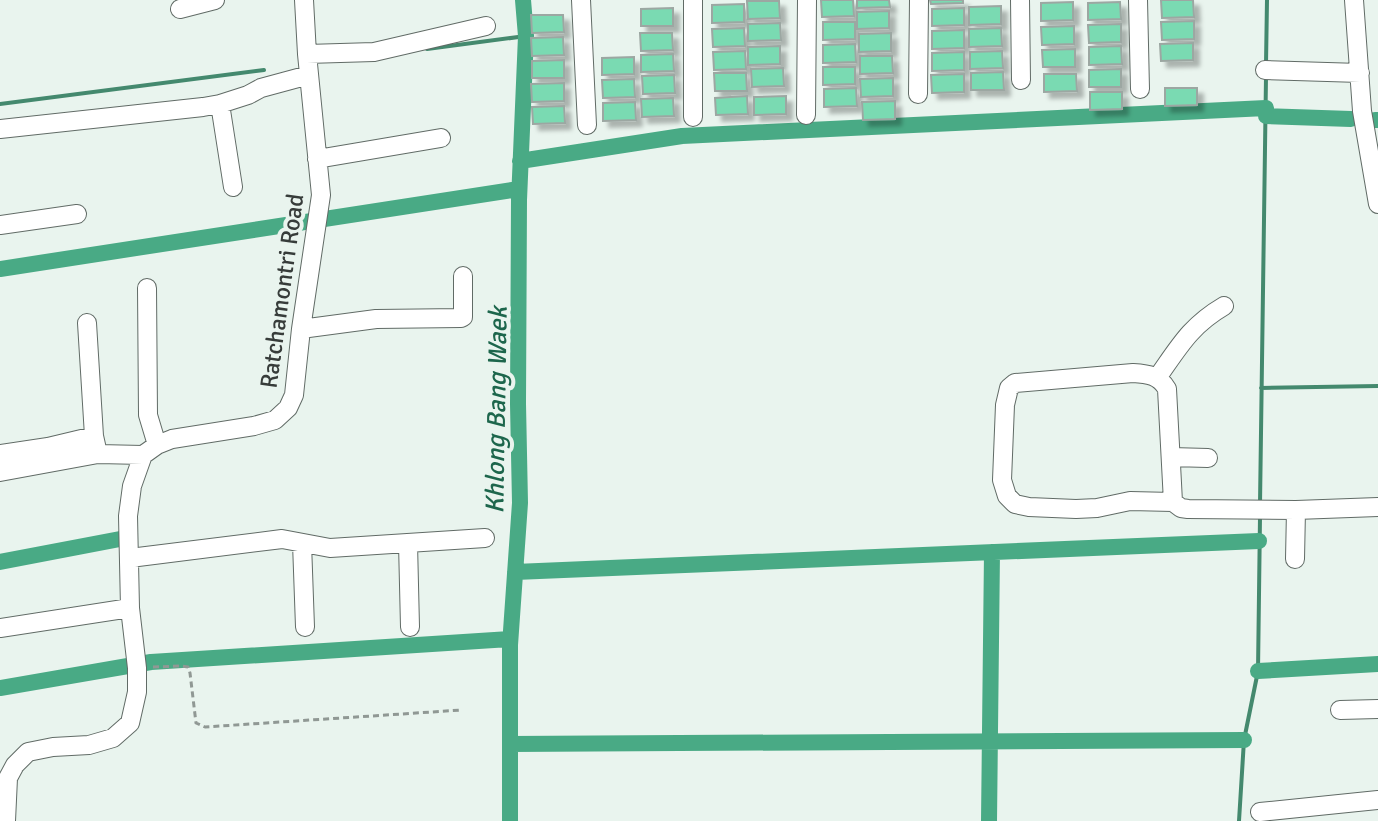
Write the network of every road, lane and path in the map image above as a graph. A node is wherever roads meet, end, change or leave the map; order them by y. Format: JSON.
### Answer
{"nodes":[{"id":1,"x":215,"y":0,"type":"edge"},
{"id":2,"x":304,"y":0,"type":"edge"},
{"id":3,"x":581,"y":0,"type":"edge"},
{"id":4,"x":693,"y":0,"type":"edge"},
{"id":5,"x":807,"y":0,"type":"edge"},
{"id":6,"x":919,"y":0,"type":"edge"},
{"id":7,"x":1020,"y":0,"type":"edge"},
{"id":8,"x":1138,"y":0,"type":"edge"},
{"id":9,"x":1354,"y":0,"type":"edge"},
{"id":10,"x":180,"y":9,"type":"dead end"},
{"id":11,"x":486,"y":26,"type":"dead end"},
{"id":12,"x":307,"y":54,"type":"junction"},
{"id":13,"x":1265,"y":70,"type":"dead end"},
{"id":14,"x":1360,"y":73,"type":"junction"},
{"id":15,"x":309,"y":75,"type":"junction"},
{"id":16,"x":1021,"y":80,"type":"dead end"},
{"id":17,"x":1140,"y":89,"type":"dead end"},
{"id":18,"x":918,"y":94,"type":"dead end"},
{"id":19,"x":220,"y":104,"type":"junction"},
{"id":20,"x":806,"y":115,"type":"dead end"},
{"id":21,"x":693,"y":117,"type":"dead end"},
{"id":22,"x":587,"y":125,"type":"dead end"},
{"id":23,"x":0,"y":129,"type":"edge"},
{"id":24,"x":441,"y":138,"type":"dead end"},
{"id":25,"x":317,"y":159,"type":"junction"},
{"id":26,"x":233,"y":187,"type":"dead end"},
{"id":27,"x":1378,"y":204,"type":"edge"},
{"id":28,"x":77,"y":214,"type":"dead end"},
{"id":29,"x":0,"y":225,"type":"edge"},
{"id":30,"x":463,"y":276,"type":"dead end"},
{"id":31,"x":147,"y":288,"type":"dead end"},
{"id":32,"x":1224,"y":306,"type":"dead end"},
{"id":33,"x":87,"y":323,"type":"dead end"},
{"id":34,"x":301,"y":329,"type":"junction"},
{"id":35,"x":1157,"y":378,"type":"junction"},
{"id":36,"x":96,"y":445,"type":"junction"},
{"id":37,"x":150,"y":450,"type":"junction"},
{"id":38,"x":0,"y":454,"type":"edge"},
{"id":39,"x":1171,"y":457,"type":"junction"},
{"id":40,"x":1208,"y":458,"type":"dead end"},
{"id":41,"x":0,"y":472,"type":"edge"},
{"id":42,"x":1173,"y":502,"type":"junction"},
{"id":43,"x":1378,"y":507,"type":"edge"},
{"id":44,"x":1296,"y":510,"type":"junction"},
{"id":45,"x":485,"y":538,"type":"dead end"},
{"id":46,"x":302,"y":543,"type":"junction"},
{"id":47,"x":408,"y":543,"type":"junction"},
{"id":48,"x":130,"y":558,"type":"junction"},
{"id":49,"x":1295,"y":559,"type":"dead end"},
{"id":50,"x":130,"y":608,"type":"junction"},
{"id":51,"x":305,"y":627,"type":"dead end"},
{"id":52,"x":410,"y":627,"type":"dead end"},
{"id":53,"x":0,"y":628,"type":"edge"},
{"id":54,"x":137,"y":668,"type":"junction"},
{"id":55,"x":1378,"y":709,"type":"edge"},
{"id":56,"x":462,"y":710,"type":"dead end"},
{"id":57,"x":1340,"y":710,"type":"dead end"},
{"id":58,"x":1378,"y":800,"type":"edge"},
{"id":59,"x":1260,"y":812,"type":"dead end"},
{"id":60,"x":6,"y":821,"type":"edge"}],
"edges":[{"from":1,"to":10,"type":"street"},
{"from":2,"to":12,"type":"street","name":"Ratchamontri Road"},
{"from":3,"to":22,"type":"street"},
{"from":4,"to":21,"type":"street"},
{"from":5,"to":20,"type":"street"},
{"from":6,"to":18,"type":"street"},
{"from":7,"to":16,"type":"street"},
{"from":8,"to":17,"type":"street"},
{"from":9,"to":14,"type":"street"},
{"from":11,"to":12,"type":"street"},
{"from":12,"to":15,"type":"street","name":"Ratchamontri Road"},
{"from":13,"to":14,"type":"street"},
{"from":14,"to":27,"type":"street"},
{"from":15,"to":19,"type":"street"},
{"from":15,"to":25,"type":"street","name":"Ratchamontri Road"},
{"from":19,"to":23,"type":"street"},
{"from":19,"to":26,"type":"street"},
{"from":24,"to":25,"type":"street"},
{"from":25,"to":34,"type":"street","name":"Ratchamontri Road"},
{"from":28,"to":29,"type":"street"},
{"from":30,"to":34,"type":"street"},
{"from":31,"to":37,"type":"street"},
{"from":32,"to":35,"type":"street"},
{"from":33,"to":36,"type":"street"},
{"from":34,"to":37,"type":"street","name":"Ratchamontri Road"},
{"from":35,"to":39,"type":"street"},
{"from":35,"to":42,"type":"street"},
{"from":36,"to":37,"type":"street","name":"Ratchamontri Road"},
{"from":36,"to":38,"type":"street"},
{"from":36,"to":41,"type":"street"},
{"from":37,"to":48,"type":"street"},
{"from":39,"to":40,"type":"street"},
{"from":39,"to":42,"type":"street"},
{"from":42,"to":44,"type":"street"},
{"from":43,"to":44,"type":"street"},
{"from":44,"to":49,"type":"street"},
{"from":45,"to":47,"type":"street"},
{"from":46,"to":47,"type":"street"},
{"from":46,"to":48,"type":"street"},
{"from":46,"to":51,"type":"street"},
{"from":47,"to":52,"type":"street"},
{"from":48,"to":50,"type":"street"},
{"from":50,"to":53,"type":"street"},
{"from":50,"to":54,"type":"street"},
{"from":54,"to":56,"type":"path"},
{"from":54,"to":60,"type":"street"},
{"from":55,"to":57,"type":"street"},
{"from":58,"to":59,"type":"street"}]}
